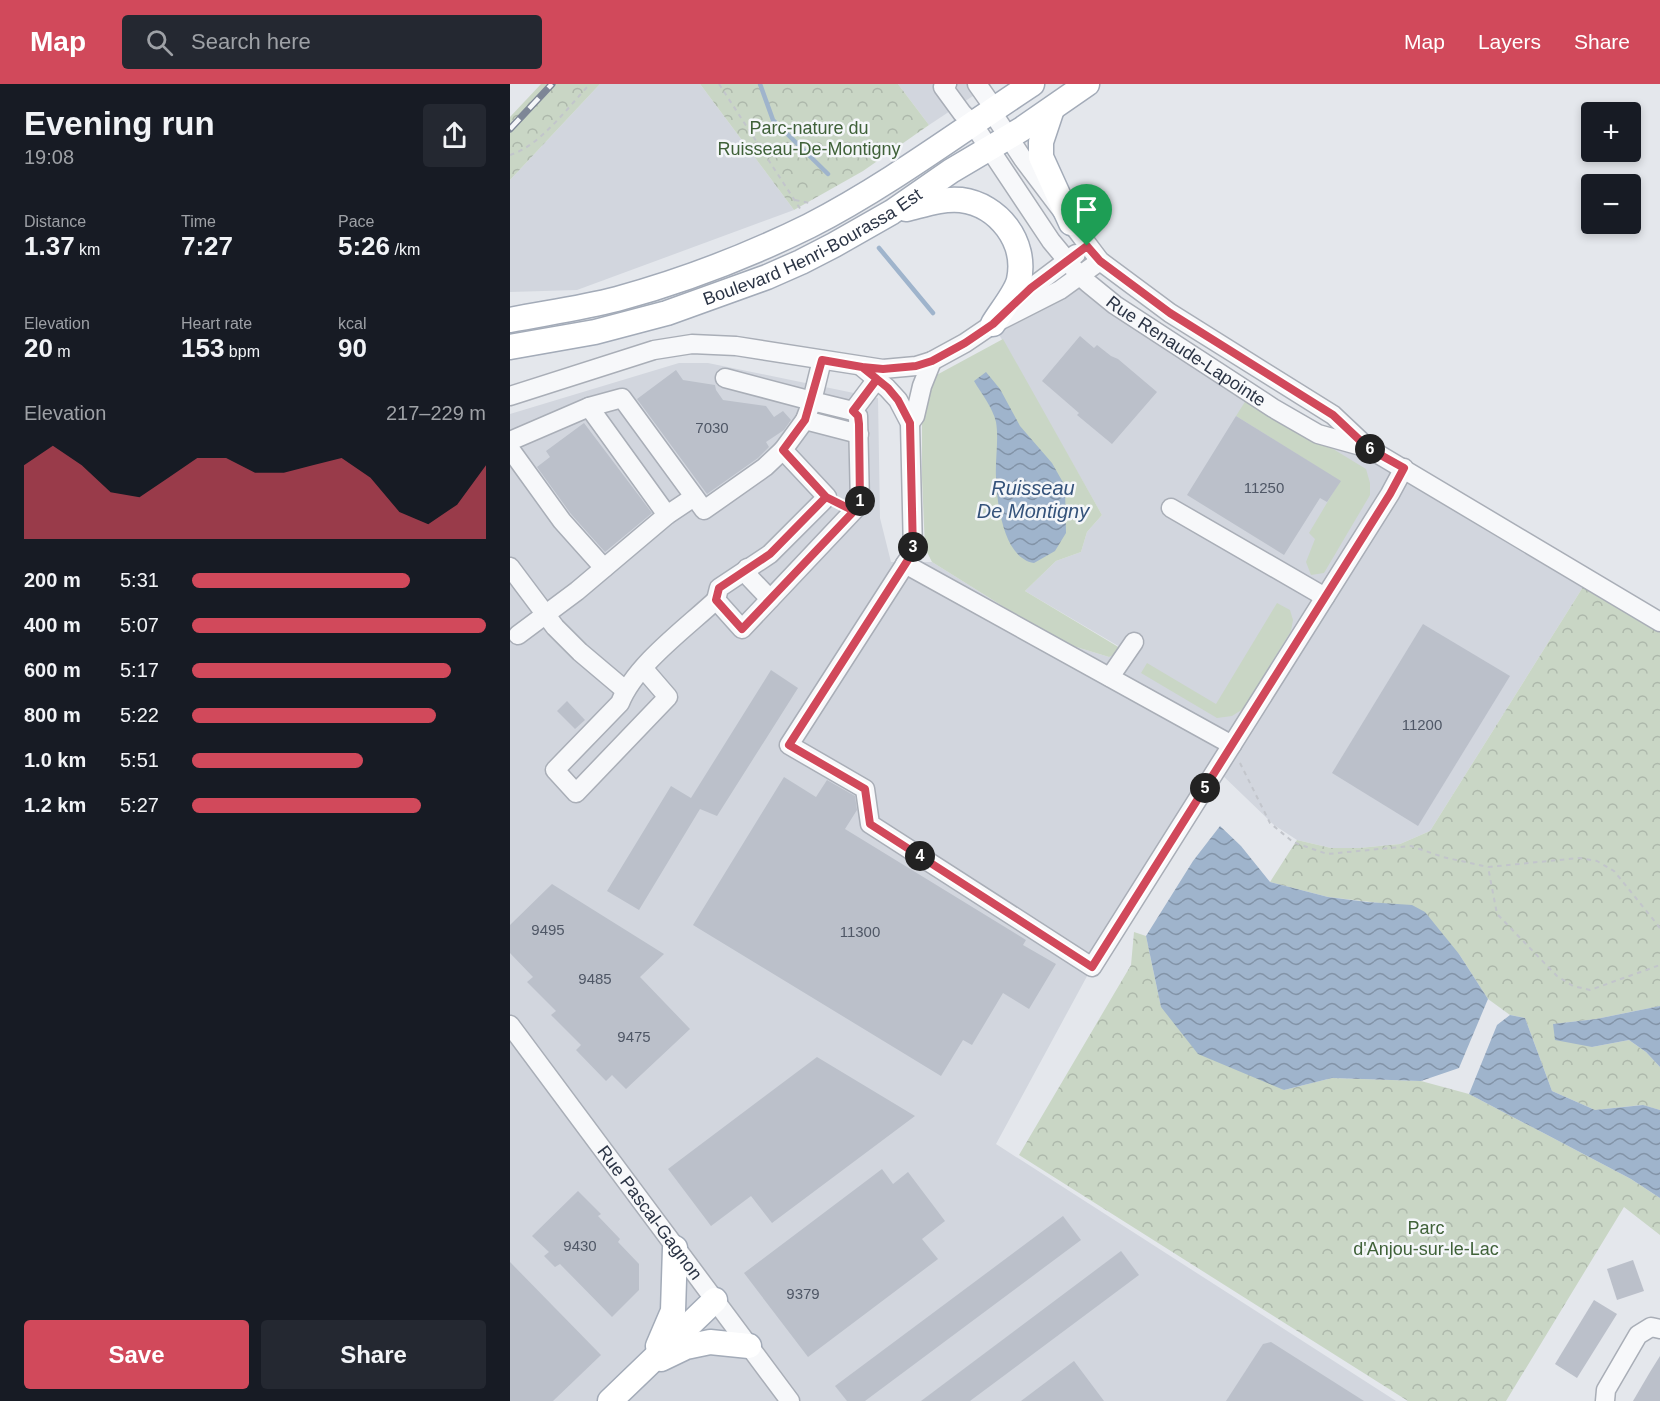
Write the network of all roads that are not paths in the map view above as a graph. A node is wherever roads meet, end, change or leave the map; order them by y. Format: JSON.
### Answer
{"nodes":[{"id":1,"x":947,"y":84,"type":"edge"},
{"id":2,"x":977,"y":84,"type":"edge"},
{"id":3,"x":1032,"y":84,"type":"edge"},
{"id":4,"x":1087,"y":84,"type":"edge"},
{"id":5,"x":1052,"y":108,"type":"junction"},
{"id":6,"x":982,"y":118,"type":"junction"},
{"id":7,"x":999,"y":143,"type":"junction"},
{"id":8,"x":892,"y":212,"type":"junction"},
{"id":9,"x":1071,"y":223,"type":"junction"},
{"id":10,"x":1087,"y":246,"type":"junction"},
{"id":11,"x":1067,"y":261,"type":"junction"},
{"id":12,"x":1100,"y":261,"type":"junction"},
{"id":13,"x":1080,"y":276,"type":"junction"},
{"id":14,"x":1170,"y":313,"type":"junction"},
{"id":15,"x":510,"y":320,"type":"edge"},
{"id":16,"x":993,"y":324,"type":"junction"},
{"id":17,"x":1157,"y":332,"type":"junction"},
{"id":18,"x":510,"y":347,"type":"edge"},
{"id":19,"x":822,"y":360,"type":"junction"},
{"id":20,"x":932,"y":361,"type":"junction"},
{"id":21,"x":862,"y":367,"type":"junction"},
{"id":22,"x":725,"y":378,"type":"dead end"},
{"id":23,"x":877,"y":379,"type":"junction"},
{"id":24,"x":510,"y":396,"type":"edge"},
{"id":25,"x":812,"y":401,"type":"junction"},
{"id":26,"x":589,"y":407,"type":"junction"},
{"id":27,"x":853,"y":411,"type":"junction"},
{"id":28,"x":805,"y":420,"type":"junction"},
{"id":29,"x":910,"y":423,"type":"junction"},
{"id":30,"x":859,"y":434,"type":"junction"},
{"id":31,"x":510,"y":441,"type":"edge"},
{"id":32,"x":1368,"y":448,"type":"junction"},
{"id":33,"x":510,"y":449,"type":"edge"},
{"id":34,"x":783,"y":450,"type":"junction"},
{"id":35,"x":1404,"y":468,"type":"junction"},
{"id":36,"x":694,"y":496,"type":"junction"},
{"id":37,"x":826,"y":497,"type":"junction"},
{"id":38,"x":1171,"y":508,"type":"dead end"},
{"id":39,"x":854,"y":511,"type":"junction"},
{"id":40,"x":667,"y":515,"type":"junction"},
{"id":41,"x":905,"y":564,"type":"junction"},
{"id":42,"x":510,"y":567,"type":"edge"},
{"id":43,"x":604,"y":568,"type":"junction"},
{"id":44,"x":747,"y":568,"type":"junction"},
{"id":45,"x":517,"y":591,"type":"edge"},
{"id":46,"x":1325,"y":597,"type":"junction"},
{"id":47,"x":770,"y":599,"type":"junction"},
{"id":48,"x":716,"y":600,"type":"junction"},
{"id":49,"x":545,"y":613,"type":"junction"},
{"id":50,"x":1660,"y":622,"type":"edge"},
{"id":51,"x":518,"y":635,"type":"dead end"},
{"id":52,"x":1134,"y":642,"type":"dead end"},
{"id":53,"x":643,"y":668,"type":"junction"},
{"id":54,"x":1110,"y":677,"type":"junction"},
{"id":55,"x":625,"y":690,"type":"junction"},
{"id":56,"x":1232,"y":745,"type":"junction"},
{"id":57,"x":510,"y":1025,"type":"edge"},
{"id":58,"x":675,"y":1248,"type":"junction"},
{"id":59,"x":715,"y":1300,"type":"junction"},
{"id":60,"x":1660,"y":1329,"type":"edge"},
{"id":61,"x":749,"y":1346,"type":"junction"},
{"id":62,"x":648,"y":1364,"type":"junction"},
{"id":63,"x":610,"y":1401,"type":"edge"},
{"id":64,"x":790,"y":1401,"type":"edge"},
{"id":65,"x":1605,"y":1401,"type":"edge"}],
"edges":[{"from":1,"to":6,"type":"street"},
{"from":2,"to":6,"type":"street"},
{"from":3,"to":6,"type":"main road","name":"Boulevard Henri-Bourassa Est"},
{"from":4,"to":5,"type":"main road","name":"Boulevard Henri-Bourassa Est"},
{"from":5,"to":7,"type":"main road","name":"Boulevard Henri-Bourassa Est"},
{"from":5,"to":9,"type":"main road"},
{"from":6,"to":7,"type":"street","name":"Rue Renaude-Lapointe"},
{"from":6,"to":15,"type":"main road","name":"Boulevard Henri-Bourassa Est"},
{"from":7,"to":8,"type":"main road","name":"Boulevard Henri-Bourassa Est"},
{"from":7,"to":9,"type":"street","name":"Rue Renaude-Lapointe"},
{"from":7,"to":11,"type":"street","name":"Rue Renaude-Lapointe"},
{"from":8,"to":16,"type":"main road"},
{"from":8,"to":18,"type":"main road","name":"Boulevard Henri-Bourassa Est"},
{"from":9,"to":10,"type":"street","name":"Rue Renaude-Lapointe"},
{"from":10,"to":11,"type":"street"},
{"from":10,"to":12,"type":"street","name":"Rue Renaude-Lapointe"},
{"from":11,"to":13,"type":"street","name":"Rue Renaude-Lapointe"},
{"from":11,"to":16,"type":"street"},
{"from":12,"to":13,"type":"street"},
{"from":12,"to":14,"type":"street","name":"Rue Renaude-Lapointe"},
{"from":13,"to":16,"type":"street"},
{"from":13,"to":17,"type":"street","name":"Rue Renaude-Lapointe"},
{"from":14,"to":17,"type":"street"},
{"from":14,"to":32,"type":"street","name":"Rue Renaude-Lapointe"},
{"from":16,"to":20,"type":"street"},
{"from":17,"to":32,"type":"street","name":"Rue Renaude-Lapointe"},
{"from":19,"to":21,"type":"street"},
{"from":19,"to":24,"type":"street"},
{"from":19,"to":25,"type":"street"},
{"from":20,"to":21,"type":"street"},
{"from":20,"to":29,"type":"street"},
{"from":21,"to":23,"type":"street"},
{"from":22,"to":25,"type":"street"},
{"from":23,"to":27,"type":"street"},
{"from":23,"to":29,"type":"street"},
{"from":25,"to":27,"type":"street"},
{"from":25,"to":28,"type":"street"},
{"from":26,"to":31,"type":"street"},
{"from":26,"to":36,"type":"street"},
{"from":26,"to":40,"type":"street"},
{"from":27,"to":30,"type":"street"},
{"from":28,"to":30,"type":"street"},
{"from":28,"to":34,"type":"street"},
{"from":29,"to":41,"type":"street"},
{"from":30,"to":39,"type":"street"},
{"from":32,"to":35,"type":"street","name":"Rue Renaude-Lapointe"},
{"from":33,"to":43,"type":"street"},
{"from":34,"to":36,"type":"street"},
{"from":34,"to":37,"type":"street"},
{"from":35,"to":46,"type":"street"},
{"from":35,"to":50,"type":"street","name":"Rue Renaude-Lapointe"},
{"from":36,"to":40,"type":"street"},
{"from":37,"to":39,"type":"street"},
{"from":37,"to":44,"type":"street"},
{"from":38,"to":46,"type":"street"},
{"from":39,"to":47,"type":"street"},
{"from":40,"to":43,"type":"street"},
{"from":41,"to":54,"type":"street"},
{"from":41,"to":56,"type":"street"},
{"from":42,"to":45,"type":"street"},
{"from":43,"to":49,"type":"street"},
{"from":44,"to":47,"type":"street"},
{"from":44,"to":48,"type":"street"},
{"from":45,"to":49,"type":"street"},
{"from":46,"to":56,"type":"street"},
{"from":47,"to":48,"type":"street"},
{"from":48,"to":53,"type":"street"},
{"from":49,"to":51,"type":"street"},
{"from":49,"to":55,"type":"street"},
{"from":52,"to":54,"type":"street"},
{"from":53,"to":55,"type":"street"},
{"from":53,"to":55,"type":"street"},
{"from":54,"to":56,"type":"street"},
{"from":57,"to":58,"type":"street","name":"Rue Pascal-Gagnon"},
{"from":58,"to":59,"type":"street","name":"Rue Pascal-Gagnon"},
{"from":58,"to":62,"type":"main road"},
{"from":59,"to":61,"type":"street","name":"Rue Pascal-Gagnon"},
{"from":59,"to":62,"type":"main road"},
{"from":60,"to":65,"type":"street"},
{"from":61,"to":62,"type":"main road"},
{"from":61,"to":64,"type":"street","name":"Rue Pascal-Gagnon"},
{"from":62,"to":63,"type":"main road"}]}
